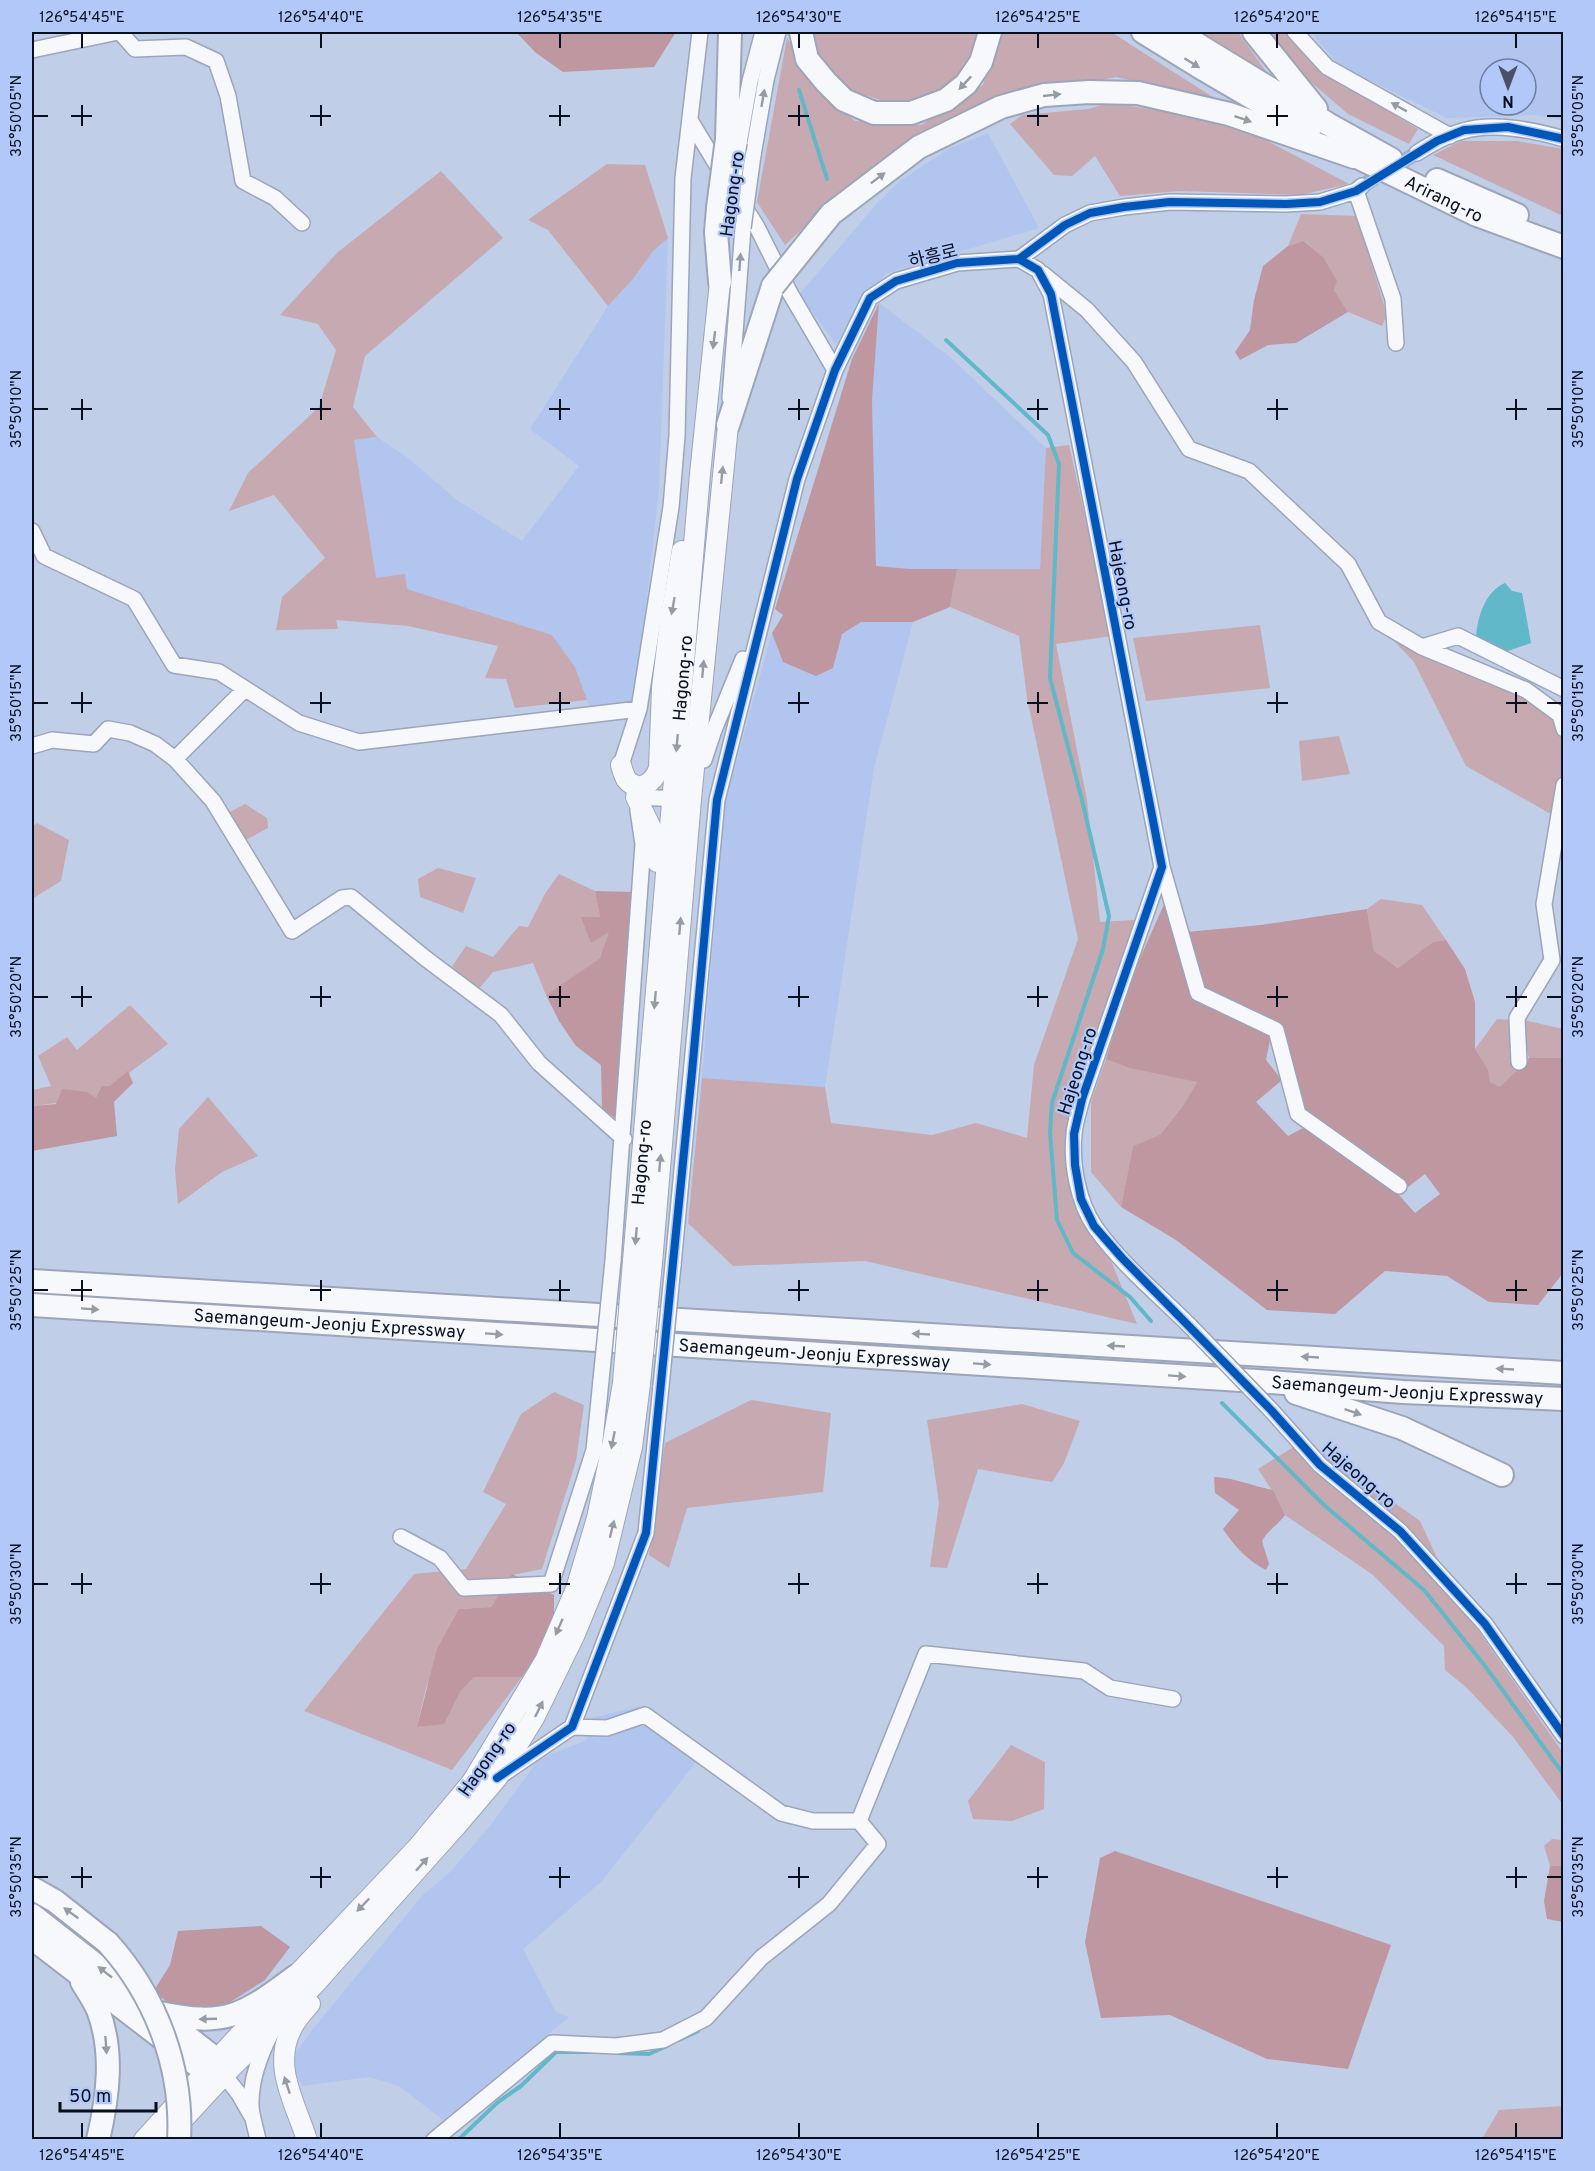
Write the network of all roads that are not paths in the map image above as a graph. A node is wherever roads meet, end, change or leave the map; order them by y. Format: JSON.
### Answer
{"nodes":[{"id":1,"x":119,"y":32,"type":"edge"},
{"id":2,"x":700,"y":32,"type":"edge"},
{"id":3,"x":729,"y":32,"type":"edge"},
{"id":4,"x":763,"y":32,"type":"edge"},
{"id":5,"x":778,"y":32,"type":"edge"},
{"id":6,"x":801,"y":32,"type":"edge"},
{"id":7,"x":990,"y":32,"type":"edge"},
{"id":8,"x":1143,"y":32,"type":"edge"},
{"id":9,"x":1177,"y":32,"type":"edge"},
{"id":10,"x":1254,"y":32,"type":"edge"},
{"id":11,"x":1295,"y":32,"type":"edge"},
{"id":12,"x":32,"y":50,"type":"edge"},
{"id":13,"x":690,"y":122,"type":"junction"},
{"id":14,"x":1328,"y":124,"type":"junction"},
{"id":15,"x":1450,"y":136,"type":"junction"},
{"id":16,"x":1563,"y":139,"type":"edge"},
{"id":17,"x":733,"y":141,"type":"junction"},
{"id":18,"x":1417,"y":153,"type":"tunnel mouth"},
{"id":19,"x":1354,"y":157,"type":"junction"},
{"id":20,"x":302,"y":223,"type":"dead end"},
{"id":21,"x":1563,"y":232,"type":"edge"},
{"id":22,"x":1563,"y":247,"type":"edge"},
{"id":23,"x":1019,"y":259,"type":"junction"},
{"id":24,"x":1038,"y":270,"type":"junction"},
{"id":25,"x":720,"y":282,"type":"joint"},
{"id":26,"x":1396,"y":342,"type":"dead end"},
{"id":27,"x":835,"y":370,"type":"junction"},
{"id":28,"x":705,"y":424,"type":"junction"},
{"id":29,"x":728,"y":425,"type":"junction"},
{"id":30,"x":32,"y":531,"type":"edge"},
{"id":31,"x":761,"y":614,"type":"junction"},
{"id":32,"x":1422,"y":647,"type":"junction"},
{"id":33,"x":245,"y":689,"type":"junction"},
{"id":34,"x":1563,"y":689,"type":"edge"},
{"id":35,"x":639,"y":709,"type":"junction"},
{"id":36,"x":1563,"y":729,"type":"edge"},
{"id":37,"x":32,"y":746,"type":"edge"},
{"id":38,"x":175,"y":759,"type":"junction"},
{"id":39,"x":695,"y":760,"type":"junction"},
{"id":40,"x":621,"y":765,"type":"junction"},
{"id":41,"x":1563,"y":785,"type":"edge"},
{"id":42,"x":636,"y":797,"type":"junction"},
{"id":43,"x":681,"y":799,"type":"junction"},
{"id":44,"x":1561,"y":817,"type":"edge"},
{"id":45,"x":1162,"y":867,"type":"junction"},
{"id":46,"x":658,"y":970,"type":"junction"},
{"id":47,"x":1519,"y":1062,"type":"dead end"},
{"id":48,"x":624,"y":1139,"type":"junction"},
{"id":49,"x":1399,"y":1186,"type":"dead end"},
{"id":50,"x":643,"y":1262,"type":"junction"},
{"id":51,"x":32,"y":1281,"type":"edge"},
{"id":52,"x":32,"y":1305,"type":"edge"},
{"id":53,"x":1563,"y":1373,"type":"edge"},
{"id":54,"x":1257,"y":1382,"type":"junction"},
{"id":55,"x":631,"y":1383,"type":"junction"},
{"id":56,"x":1563,"y":1400,"type":"edge"},
{"id":57,"x":1502,"y":1475,"type":"dead end"},
{"id":58,"x":401,"y":1537,"type":"dead end"},
{"id":59,"x":1173,"y":1699,"type":"dead end"},
{"id":60,"x":572,"y":1727,"type":"junction"},
{"id":61,"x":1563,"y":1736,"type":"edge"},
{"id":62,"x":497,"y":1778,"type":"junction"},
{"id":63,"x":859,"y":1821,"type":"junction"},
{"id":64,"x":32,"y":1888,"type":"edge"},
{"id":65,"x":396,"y":1892,"type":"junction"},
{"id":66,"x":32,"y":1915,"type":"edge"},
{"id":67,"x":32,"y":1938,"type":"edge"},
{"id":68,"x":77,"y":1973,"type":"junction"},
{"id":69,"x":296,"y":1976,"type":"junction"},
{"id":70,"x":157,"y":2013,"type":"junction"},
{"id":71,"x":276,"y":2023,"type":"junction"},
{"id":72,"x":216,"y":2069,"type":"junction"},
{"id":73,"x":254,"y":2122,"type":"junction"},
{"id":74,"x":98,"y":2139,"type":"edge"},
{"id":75,"x":144,"y":2139,"type":"edge"},
{"id":76,"x":164,"y":2139,"type":"edge"},
{"id":77,"x":179,"y":2139,"type":"edge"},
{"id":78,"x":258,"y":2139,"type":"edge"},
{"id":79,"x":307,"y":2139,"type":"edge"},
{"id":80,"x":434,"y":2139,"type":"edge"}],
"edges":[{"from":1,"to":12,"type":"street"},
{"from":1,"to":20,"type":"street"},
{"from":2,"to":13,"type":"street"},
{"from":3,"to":17,"type":"highway"},
{"from":4,"to":17,"type":"street","name":"Hagong-ro"},
{"from":29,"to":5,"type":"street","name":"Hagong-ro","one_way":true,"bridge":true},
{"from":7,"to":6,"type":"highway","one_way":true},
{"from":8,"to":19,"type":"highway","name":"Arirang-ro","one_way":true},
{"from":9,"to":14,"type":"highway","name":"Arirang-ro"},
{"from":10,"to":14,"type":"highway"},
{"from":15,"to":11,"type":"street","one_way":true},
{"from":13,"to":27,"type":"street"},
{"from":13,"to":35,"type":"street"},
{"from":14,"to":21,"type":"highway","name":"Arirang-ro"},
{"from":15,"to":16,"type":"street"},
{"from":15,"to":18,"type":"street"},
{"from":17,"to":25,"type":"highway","bridge":true},
{"from":19,"to":22,"type":"highway","name":"Arirang-ro"},
{"from":29,"to":19,"type":"highway","one_way":true,"bridge":true},
{"from":23,"to":24,"type":"street"},
{"from":23,"to":26,"type":"street"},
{"from":23,"to":27,"type":"street","name":"하흥로"},
{"from":24,"to":32,"type":"street"},
{"from":24,"to":45,"type":"street","name":"Hajeong-ro"},
{"from":25,"to":28,"type":"main road","name":"Hagong-ro","one_way":true},
{"from":27,"to":31,"type":"street","name":"하흥로"},
{"from":28,"to":40,"type":"main road","one_way":true},
{"from":28,"to":43,"type":"main road","name":"Hagong-ro","one_way":true},
{"from":39,"to":29,"type":"main road","name":"Hagong-ro","one_way":true},
{"from":30,"to":33,"type":"street"},
{"from":31,"to":39,"type":"street"},
{"from":31,"to":60,"type":"street","bridge":true},
{"from":32,"to":34,"type":"street"},
{"from":32,"to":36,"type":"street"},
{"from":33,"to":35,"type":"street"},
{"from":33,"to":38,"type":"street"},
{"from":35,"to":40,"type":"street"},
{"from":37,"to":38,"type":"street"},
{"from":38,"to":48,"type":"street"},
{"from":39,"to":43,"type":"main road","name":"Hagong-ro"},
{"from":40,"to":42,"type":"street"},
{"from":41,"to":44,"type":"street"},
{"from":42,"to":43,"type":"street"},
{"from":42,"to":46,"type":"main road"},
{"from":42,"to":48,"type":"street"},
{"from":43,"to":46,"type":"main road","name":"Hagong-ro"},
{"from":50,"to":43,"type":"main road","name":"Hagong-ro","one_way":true},
{"from":44,"to":47,"type":"street"},
{"from":45,"to":49,"type":"street"},
{"from":45,"to":61,"type":"street","name":"Hajeong-ro","bridge":true},
{"from":46,"to":50,"type":"main road","name":"Hagong-ro","one_way":true},
{"from":48,"to":58,"type":"street","bridge":true},
{"from":50,"to":55,"type":"main road","name":"Hagong-ro","bridge":true},
{"from":53,"to":51,"type":"highway","name":"Saemangeum-Jeonju Expressway","one_way":true},
{"from":52,"to":54,"type":"highway","name":"Saemangeum-Jeonju Expressway","one_way":true},
{"from":54,"to":56,"type":"highway","name":"Saemangeum-Jeonju Expressway"},
{"from":54,"to":57,"type":"highway","one_way":true},
{"from":62,"to":55,"type":"main road","name":"Hagong-ro","one_way":true},
{"from":55,"to":69,"type":"main road","name":"Hagong-ro","one_way":true},
{"from":59,"to":63,"type":"street"},
{"from":60,"to":62,"type":"street"},
{"from":60,"to":63,"type":"street"},
{"from":65,"to":62,"type":"main road","name":"Hagong-ro","one_way":true},
{"from":63,"to":80,"type":"street"},
{"from":77,"to":64,"type":"highway","one_way":true,"bridge":true},
{"from":65,"to":71,"type":"main road","name":"Hagong-ro"},
{"from":79,"to":65,"type":"main road","one_way":true},
{"from":70,"to":66,"type":"highway","one_way":true},
{"from":67,"to":68,"type":"highway"},
{"from":68,"to":72,"type":"highway"},
{"from":68,"to":74,"type":"highway","one_way":true},
{"from":69,"to":70,"type":"highway","one_way":true},
{"from":69,"to":72,"type":"main road","name":"Hagong-ro"},
{"from":70,"to":72,"type":"highway"},
{"from":71,"to":72,"type":"main road","name":"Hagong-ro"},
{"from":71,"to":73,"type":"street"},
{"from":72,"to":73,"type":"street"},
{"from":72,"to":75,"type":"main road","name":"Hagong-ro"},
{"from":72,"to":76,"type":"main road","name":"Hagong-ro"},
{"from":73,"to":78,"type":"street"}]}
